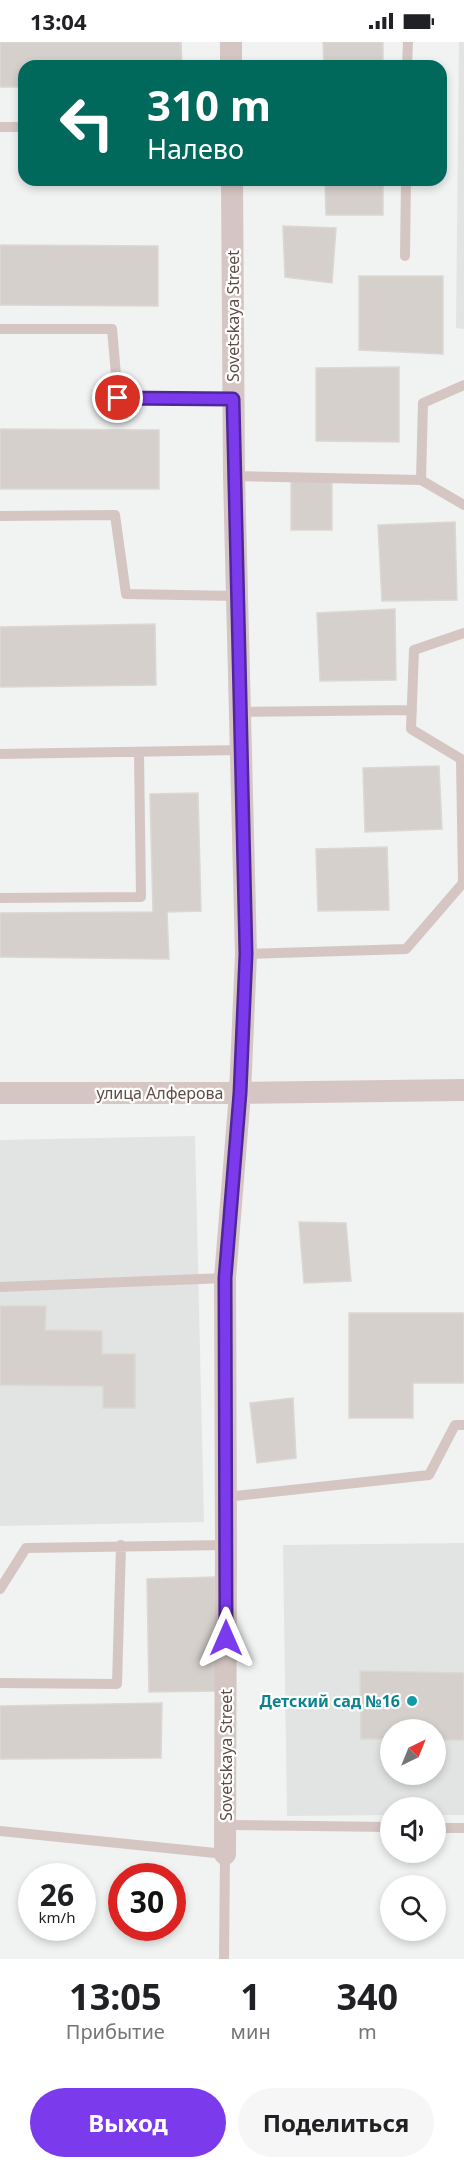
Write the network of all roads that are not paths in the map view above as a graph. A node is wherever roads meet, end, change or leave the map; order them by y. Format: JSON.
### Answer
{"nodes":[{"id":1,"x":231,"y":42,"type":"edge"},
{"id":2,"x":408,"y":42,"type":"edge"},
{"id":3,"x":231,"y":60,"type":"edge"},
{"id":4,"x":408,"y":60,"type":"edge"},
{"id":5,"x":0,"y":127,"type":"edge"},
{"id":6,"x":18,"y":127,"type":"edge"},
{"id":7,"x":232,"y":186,"type":"edge"},
{"id":8,"x":406,"y":186,"type":"edge"},
{"id":9,"x":405,"y":256,"type":"dead end"},
{"id":10,"x":0,"y":329,"type":"edge"},
{"id":11,"x":464,"y":385,"type":"edge"},
{"id":12,"x":233,"y":399,"type":"junction"},
{"id":13,"x":234,"y":476,"type":"junction"},
{"id":14,"x":421,"y":480,"type":"junction"},
{"id":15,"x":464,"y":505,"type":"edge"},
{"id":16,"x":0,"y":516,"type":"edge"},
{"id":17,"x":237,"y":596,"type":"junction"},
{"id":18,"x":464,"y":633,"type":"edge"},
{"id":19,"x":412,"y":711,"type":"junction"},
{"id":20,"x":239,"y":712,"type":"junction"},
{"id":21,"x":241,"y":750,"type":"junction"},
{"id":22,"x":139,"y":753,"type":"junction"},
{"id":23,"x":0,"y":754,"type":"edge"},
{"id":24,"x":464,"y":884,"type":"edge"},
{"id":25,"x":0,"y":898,"type":"edge"},
{"id":26,"x":246,"y":954,"type":"junction"},
{"id":27,"x":464,"y":1090,"type":"edge"},
{"id":28,"x":0,"y":1093,"type":"edge"},
{"id":29,"x":240,"y":1093,"type":"junction"},
{"id":30,"x":225,"y":1278,"type":"junction"},
{"id":31,"x":0,"y":1287,"type":"edge"},
{"id":32,"x":464,"y":1425,"type":"edge"},
{"id":33,"x":226,"y":1497,"type":"junction"},
{"id":34,"x":121,"y":1545,"type":"junction"},
{"id":35,"x":226,"y":1545,"type":"junction"},
{"id":36,"x":0,"y":1589,"type":"edge"},
{"id":37,"x":0,"y":1683,"type":"edge"},
{"id":38,"x":225,"y":1825,"type":"junction"},
{"id":39,"x":380,"y":1827,"type":"edge"},
{"id":40,"x":446,"y":1828,"type":"edge"},
{"id":41,"x":464,"y":1828,"type":"edge"},
{"id":42,"x":0,"y":1831,"type":"edge"},
{"id":43,"x":225,"y":1854,"type":"junction"},
{"id":44,"x":224,"y":1959,"type":"edge"}],
"edges":[{"from":1,"to":3,"type":"street"},
{"from":2,"to":4,"type":"lane"},
{"from":5,"to":6,"type":"lane"},
{"from":7,"to":12,"type":"street","name":"Sovetskaya Street"},
{"from":8,"to":9,"type":"lane"},
{"from":10,"to":12,"type":"lane"},
{"from":11,"to":14,"type":"lane"},
{"from":12,"to":13,"type":"street","name":"Sovetskaya Street"},
{"from":13,"to":14,"type":"lane"},
{"from":13,"to":17,"type":"street","name":"Sovetskaya Street"},
{"from":14,"to":15,"type":"lane"},
{"from":16,"to":17,"type":"lane"},
{"from":17,"to":20,"type":"street","name":"Sovetskaya Street"},
{"from":18,"to":19,"type":"lane"},
{"from":19,"to":20,"type":"lane"},
{"from":19,"to":24,"type":"lane"},
{"from":20,"to":21,"type":"street","name":"Sovetskaya Street"},
{"from":21,"to":22,"type":"lane"},
{"from":21,"to":26,"type":"street","name":"Sovetskaya Street"},
{"from":22,"to":23,"type":"lane"},
{"from":22,"to":25,"type":"lane"},
{"from":24,"to":26,"type":"lane"},
{"from":26,"to":29,"type":"street","name":"Sovetskaya Street"},
{"from":27,"to":29,"type":"street","name":"улица Алферова"},
{"from":28,"to":29,"type":"street","name":"улица Алферова"},
{"from":29,"to":30,"type":"street","name":"Sovetskaya Street"},
{"from":30,"to":31,"type":"lane"},
{"from":30,"to":33,"type":"street","name":"Sovetskaya Street"},
{"from":32,"to":33,"type":"lane"},
{"from":33,"to":35,"type":"street","name":"Sovetskaya Street"},
{"from":34,"to":35,"type":"lane"},
{"from":34,"to":36,"type":"lane"},
{"from":34,"to":37,"type":"lane"},
{"from":35,"to":38,"type":"street","name":"Sovetskaya Street"},
{"from":38,"to":39,"type":"lane"},
{"from":38,"to":43,"type":"street","name":"Sovetskaya Street"},
{"from":40,"to":41,"type":"lane"},
{"from":42,"to":43,"type":"lane"},
{"from":43,"to":44,"type":"lane"}]}
